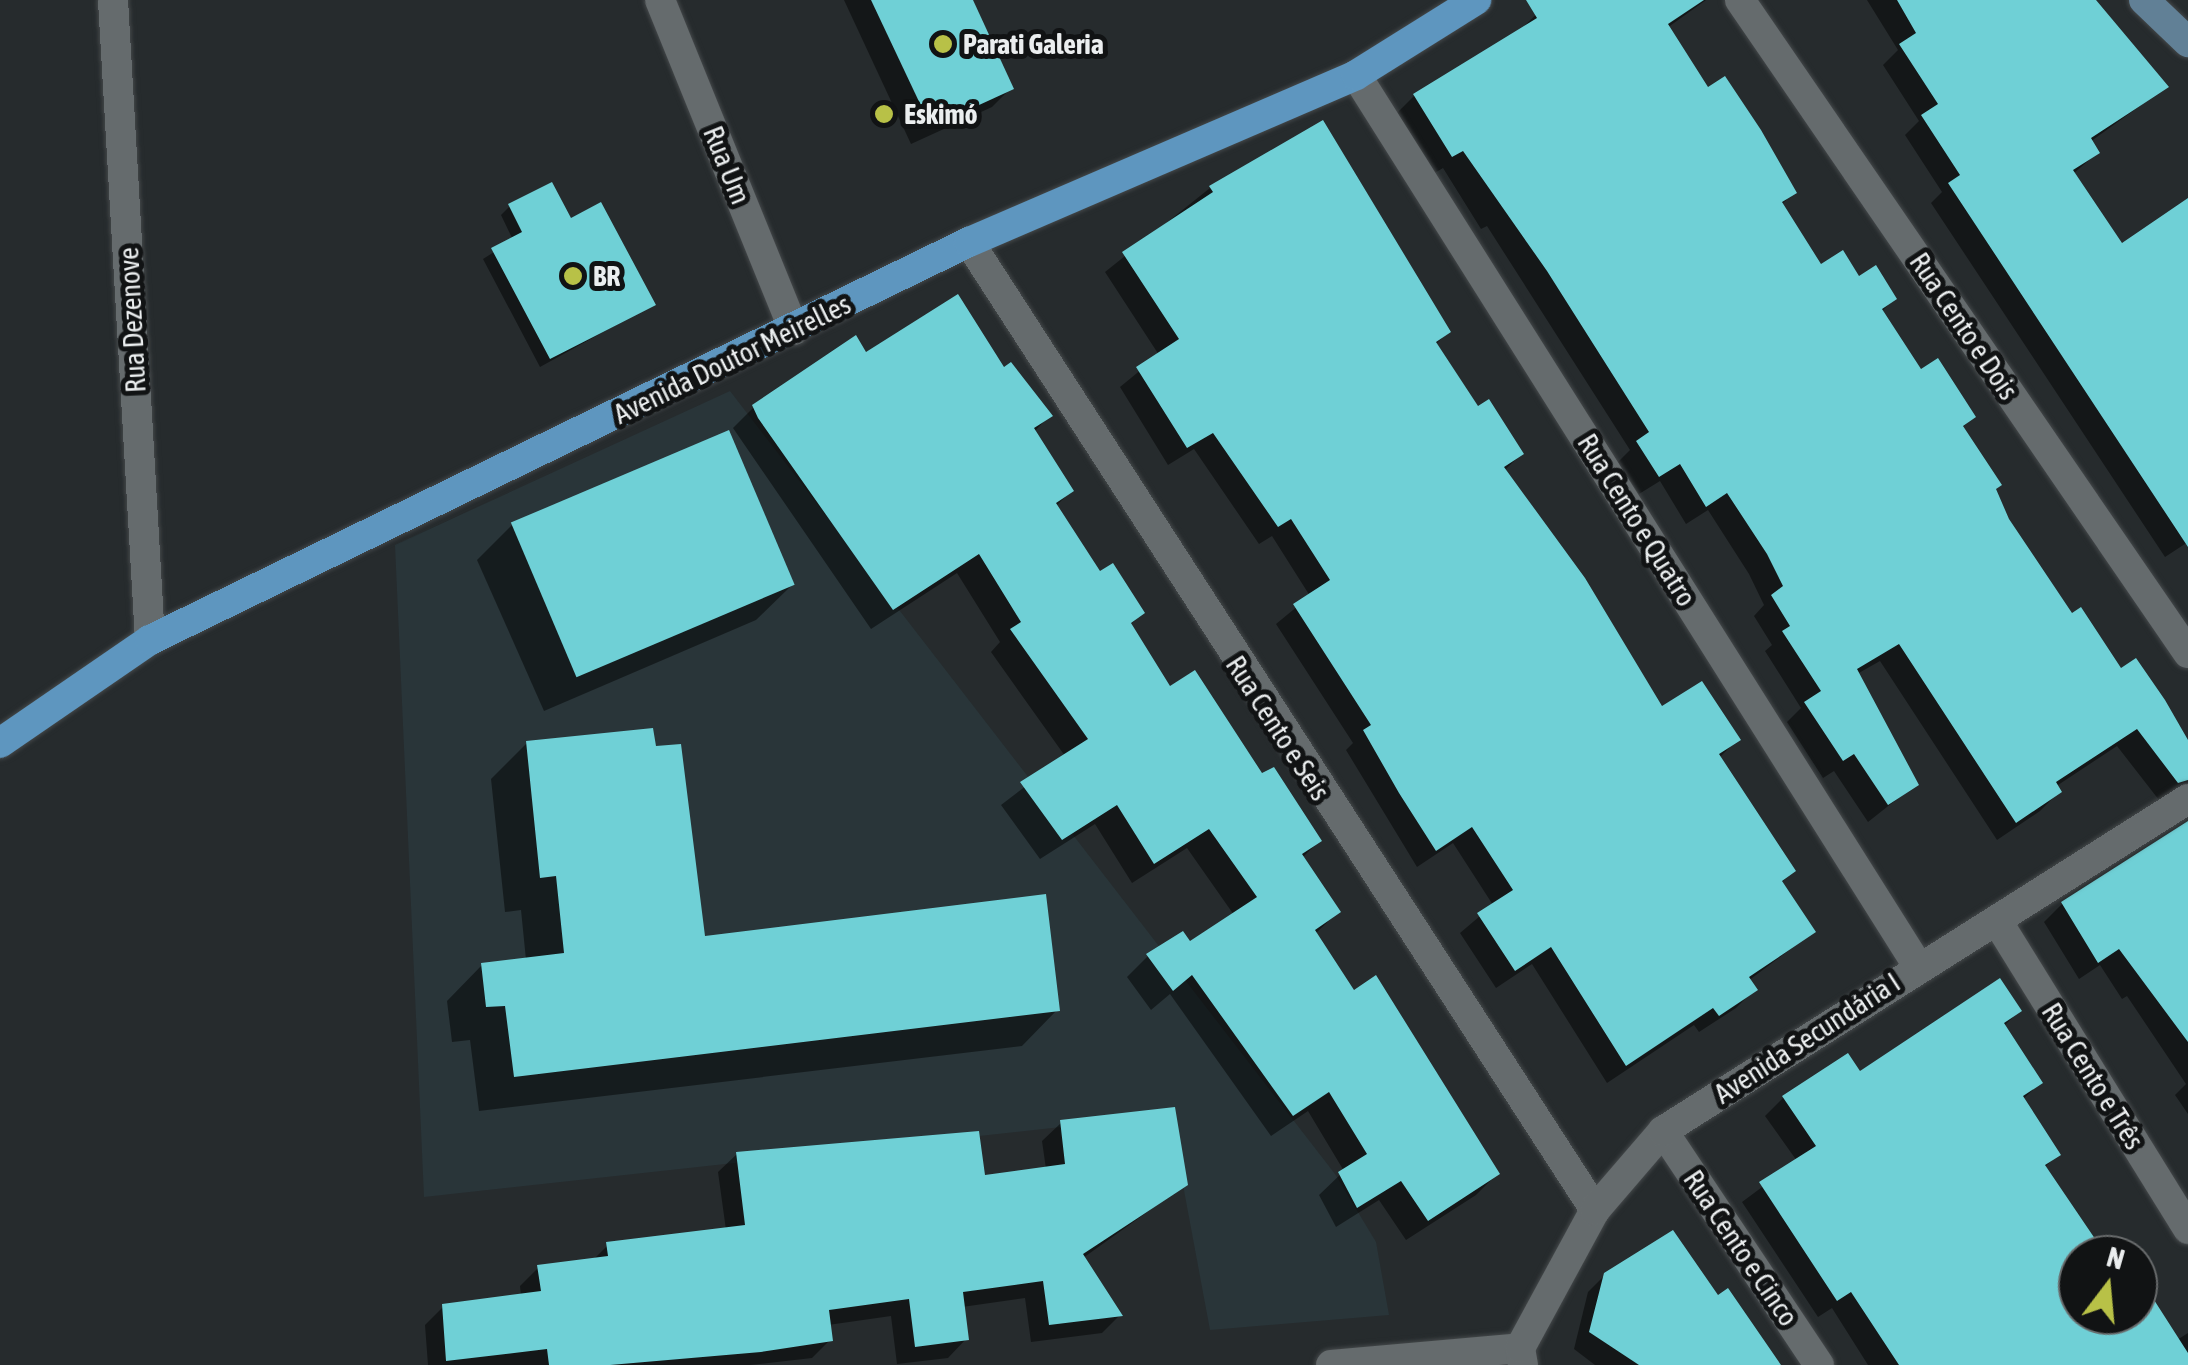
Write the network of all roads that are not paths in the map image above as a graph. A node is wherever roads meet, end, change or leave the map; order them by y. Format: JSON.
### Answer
{"nodes":[{"id":1,"x":112,"y":0,"type":"edge"},
{"id":2,"x":660,"y":0,"type":"edge"},
{"id":3,"x":1476,"y":0,"type":"edge"},
{"id":4,"x":1740,"y":0,"type":"edge"},
{"id":5,"x":2144,"y":0,"type":"edge"},
{"id":6,"x":2188,"y":42,"type":"edge"},
{"id":7,"x":1356,"y":74,"type":"junction"},
{"id":8,"x":969,"y":242,"type":"junction"},
{"id":9,"x":794,"y":330,"type":"junction"},
{"id":10,"x":150,"y":640,"type":"junction"},
{"id":11,"x":2188,"y":653,"type":"edge"},
{"id":12,"x":0,"y":743,"type":"edge"},
{"id":13,"x":2188,"y":799,"type":"edge"},
{"id":14,"x":1999,"y":924,"type":"junction"},
{"id":15,"x":1918,"y":966,"type":"junction"},
{"id":16,"x":1662,"y":1131,"type":"junction"},
{"id":17,"x":1594,"y":1210,"type":"junction"},
{"id":18,"x":2188,"y":1229,"type":"edge"},
{"id":19,"x":1522,"y":1356,"type":"edge"},
{"id":20,"x":1331,"y":1365,"type":"edge"},
{"id":21,"x":1819,"y":1365,"type":"edge"}],
"edges":[{"from":1,"to":10,"type":"street","name":"Rua Dezenove"},
{"from":2,"to":9,"type":"street","name":"Rua Um"},
{"from":3,"to":7,"type":"main road","name":"Avenida Doutor Meirelles"},
{"from":4,"to":11,"type":"street","name":"Rua Cento e Dois"},
{"from":5,"to":6,"type":"street"},
{"from":7,"to":8,"type":"main road","name":"Avenida Doutor Meirelles"},
{"from":7,"to":15,"type":"street","name":"Rua Cento e Quatro"},
{"from":8,"to":9,"type":"main road","name":"Avenida Doutor Meirelles"},
{"from":8,"to":17,"type":"street","name":"Rua Cento e Seis"},
{"from":9,"to":10,"type":"main road","name":"Avenida Doutor Meirelles"},
{"from":10,"to":12,"type":"main road","name":"Avenida Doutor Meirelles"},
{"from":13,"to":14,"type":"street","name":"Avenida Secundária I"},
{"from":14,"to":15,"type":"street","name":"Avenida Secundária I"},
{"from":14,"to":18,"type":"street","name":"Rua Cento e Três"},
{"from":15,"to":16,"type":"street","name":"Avenida Secundária I"},
{"from":16,"to":17,"type":"street","name":"Avenida Secundária I"},
{"from":16,"to":21,"type":"street","name":"Rua Cento e Cinco"},
{"from":17,"to":19,"type":"street","name":"Avenida Secundária I"},
{"from":19,"to":20,"type":"street"}]}
